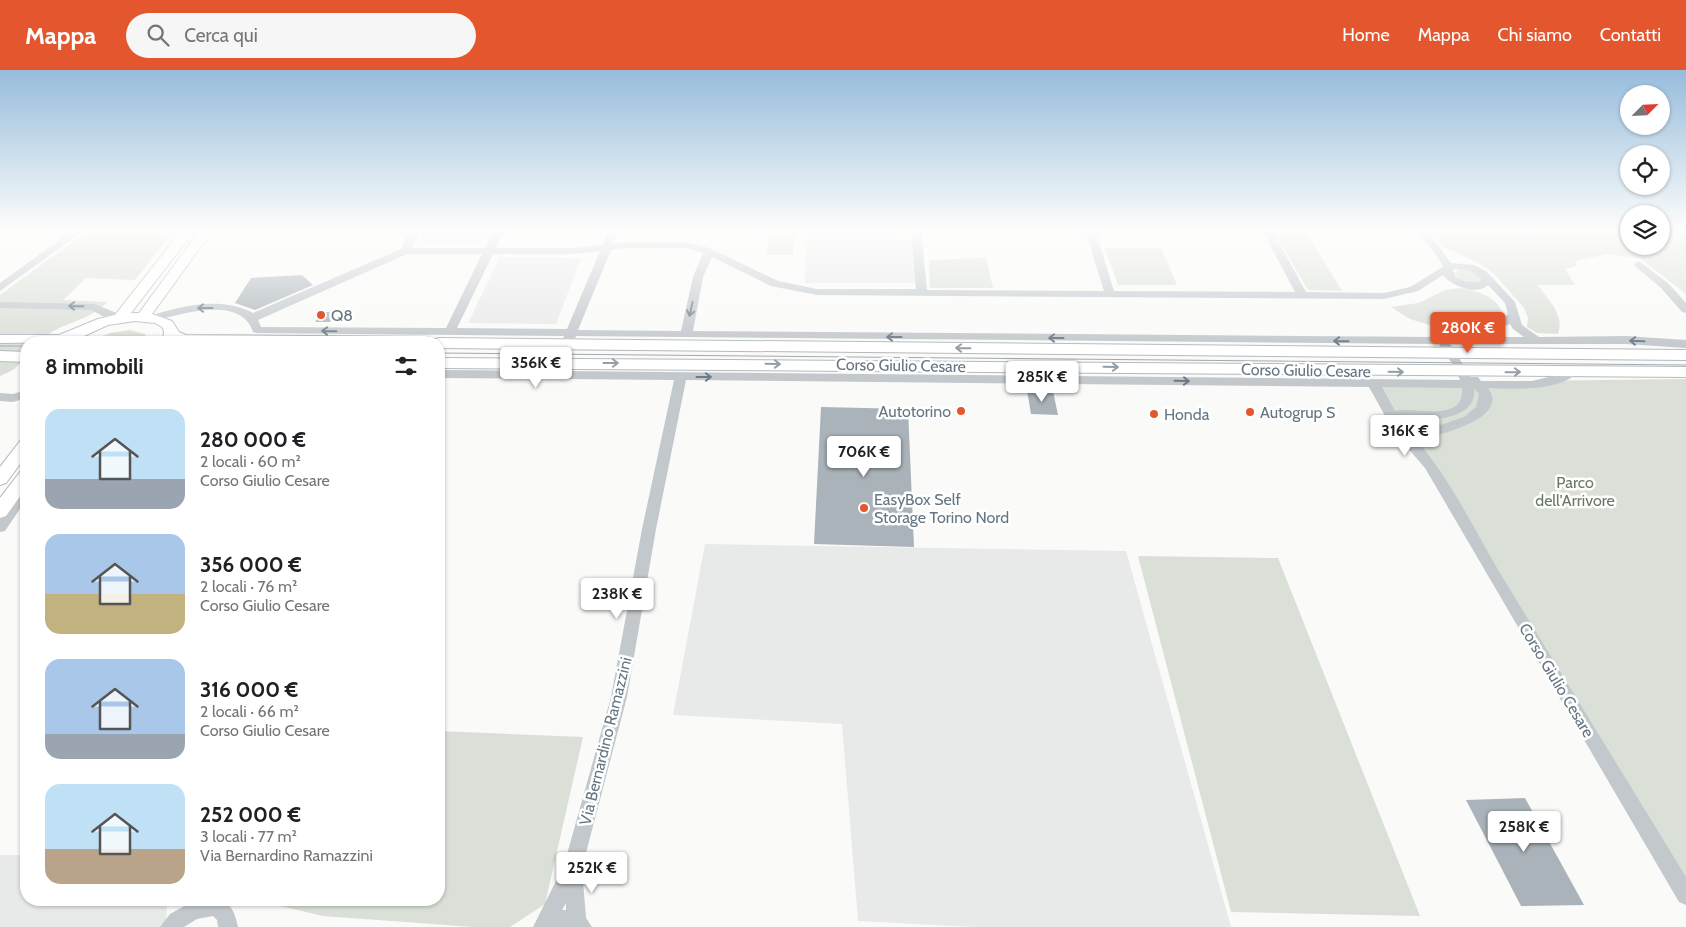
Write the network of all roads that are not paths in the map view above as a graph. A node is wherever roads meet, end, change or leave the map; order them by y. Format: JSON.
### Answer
{"nodes":[{"id":1,"x":25,"y":270,"type":"edge"},
{"id":2,"x":158,"y":270,"type":"edge"},
{"id":3,"x":180,"y":270,"type":"edge"},
{"id":4,"x":362,"y":270,"type":"edge"},
{"id":5,"x":481,"y":270,"type":"edge"},
{"id":6,"x":598,"y":270,"type":"edge"},
{"id":7,"x":701,"y":270,"type":"edge"},
{"id":8,"x":744,"y":270,"type":"edge"},
{"id":9,"x":920,"y":270,"type":"edge"},
{"id":10,"x":1102,"y":270,"type":"edge"},
{"id":11,"x":1289,"y":270,"type":"edge"},
{"id":12,"x":1444,"y":270,"type":"edge"},
{"id":13,"x":1447,"y":270,"type":"edge"},
{"id":14,"x":1476,"y":270,"type":"edge"},
{"id":15,"x":1646,"y":270,"type":"edge"},
{"id":16,"x":1487,"y":279,"type":"junction"},
{"id":17,"x":1465,"y":284,"type":"junction"},
{"id":18,"x":0,"y":288,"type":"edge"},
{"id":19,"x":1418,"y":288,"type":"junction"},
{"id":20,"x":922,"y":293,"type":"junction"},
{"id":21,"x":1110,"y":294,"type":"junction"},
{"id":22,"x":1303,"y":296,"type":"junction"},
{"id":23,"x":0,"y":305,"type":"edge"},
{"id":24,"x":1686,"y":310,"type":"edge"},
{"id":25,"x":1512,"y":312,"type":"junction"},
{"id":26,"x":122,"y":317,"type":"junction"},
{"id":27,"x":148,"y":317,"type":"junction"},
{"id":28,"x":252,"y":318,"type":"junction"},
{"id":29,"x":450,"y":332,"type":"junction"},
{"id":30,"x":686,"y":335,"type":"junction"},
{"id":31,"x":709,"y":335,"type":"junction"},
{"id":32,"x":72,"y":336,"type":"edge"},
{"id":33,"x":170,"y":336,"type":"edge"},
{"id":34,"x":254,"y":336,"type":"joint"},
{"id":35,"x":0,"y":339,"type":"edge"},
{"id":36,"x":20,"y":339,"type":"edge"},
{"id":37,"x":569,"y":339,"type":"junction"},
{"id":38,"x":1536,"y":341,"type":"junction"},
{"id":39,"x":445,"y":343,"type":"edge"},
{"id":40,"x":1686,"y":344,"type":"edge"},
{"id":41,"x":744,"y":346,"type":"junction"},
{"id":42,"x":1446,"y":346,"type":"junction"},
{"id":43,"x":1686,"y":355,"type":"edge"},
{"id":44,"x":0,"y":356,"type":"edge"},
{"id":45,"x":20,"y":357,"type":"edge"},
{"id":46,"x":445,"y":363,"type":"edge"},
{"id":47,"x":560,"y":369,"type":"junction"},
{"id":48,"x":1686,"y":372,"type":"edge"},
{"id":49,"x":445,"y":373,"type":"edge"},
{"id":50,"x":681,"y":377,"type":"junction"},
{"id":51,"x":1470,"y":380,"type":"junction"},
{"id":52,"x":1373,"y":383,"type":"junction"},
{"id":53,"x":20,"y":396,"type":"edge"},
{"id":54,"x":0,"y":397,"type":"edge"},
{"id":55,"x":1422,"y":417,"type":"junction"},
{"id":56,"x":1394,"y":419,"type":"junction"},
{"id":57,"x":1401,"y":431,"type":"junction"},
{"id":58,"x":1429,"y":435,"type":"junction"},
{"id":59,"x":20,"y":451,"type":"edge"},
{"id":60,"x":20,"y":453,"type":"edge"},
{"id":61,"x":1430,"y":465,"type":"junction"},
{"id":62,"x":0,"y":468,"type":"edge"},
{"id":63,"x":0,"y":479,"type":"edge"},
{"id":64,"x":20,"y":484,"type":"edge"},
{"id":65,"x":20,"y":499,"type":"edge"},
{"id":66,"x":0,"y":511,"type":"edge"},
{"id":67,"x":0,"y":527,"type":"edge"},
{"id":68,"x":573,"y":868,"type":"junction"},
{"id":69,"x":1686,"y":895,"type":"edge"},
{"id":70,"x":580,"y":925,"type":"edge"},
{"id":71,"x":229,"y":926,"type":"edge"},
{"id":72,"x":170,"y":927,"type":"edge"},
{"id":73,"x":543,"y":927,"type":"edge"}],
"edges":[{"from":1,"to":18,"type":"street"},
{"from":2,"to":26,"type":"main road"},
{"from":3,"to":27,"type":"main road"},
{"from":4,"to":28,"type":"street"},
{"from":5,"to":29,"type":"street"},
{"from":6,"to":37,"type":"street"},
{"from":7,"to":30,"type":"street","one_way":true},
{"from":8,"to":20,"type":"street"},
{"from":9,"to":20,"type":"street"},
{"from":10,"to":21,"type":"street"},
{"from":11,"to":22,"type":"street"},
{"from":12,"to":19,"type":"street"},
{"from":13,"to":17,"type":"street"},
{"from":14,"to":16,"type":"street"},
{"from":15,"to":24,"type":"street"},
{"from":16,"to":17,"type":"street"},
{"from":16,"to":25,"type":"street"},
{"from":17,"to":19,"type":"street"},
{"from":17,"to":25,"type":"street"},
{"from":19,"to":22,"type":"street"},
{"from":20,"to":21,"type":"street"},
{"from":21,"to":22,"type":"street"},
{"from":26,"to":23,"type":"street","one_way":true},
{"from":25,"to":38,"type":"street"},
{"from":25,"to":42,"type":"street"},
{"from":26,"to":27,"type":"main road"},
{"from":26,"to":32,"type":"main road"},
{"from":28,"to":27,"type":"street","one_way":true},
{"from":27,"to":33,"type":"main road"},
{"from":28,"to":34,"type":"street"},
{"from":29,"to":34,"type":"street","name":"Corso Giulio Cesare","one_way":true},
{"from":29,"to":37,"type":"street","name":"Corso Giulio Cesare"},
{"from":30,"to":31,"type":"street","name":"Corso Giulio Cesare"},
{"from":30,"to":37,"type":"street","name":"Corso Giulio Cesare"},
{"from":31,"to":41,"type":"street","name":"Corso Giulio Cesare"},
{"from":42,"to":31,"type":"street","name":"Corso Giulio Cesare","one_way":true},
{"from":35,"to":36,"type":"main road"},
{"from":37,"to":39,"type":"main road","name":"Corso Giulio Cesare"},
{"from":37,"to":41,"type":"main road","name":"Corso Giulio Cesare"},
{"from":37,"to":47,"type":"street"},
{"from":40,"to":38,"type":"street","name":"Corso Giulio Cesare","one_way":true},
{"from":38,"to":42,"type":"street","name":"Corso Giulio Cesare"},
{"from":42,"to":41,"type":"main road","name":"Corso Giulio Cesare","one_way":true},
{"from":42,"to":43,"type":"main road","name":"Corso Giulio Cesare"},
{"from":42,"to":51,"type":"street"},
{"from":44,"to":45,"type":"main road"},
{"from":46,"to":47,"type":"main road","name":"Corso Giulio Cesare"},
{"from":47,"to":49,"type":"street","name":"Corso Giulio Cesare"},
{"from":47,"to":50,"type":"street","name":"Corso Giulio Cesare"},
{"from":47,"to":51,"type":"main road","name":"Corso Giulio Cesare","one_way":true},
{"from":51,"to":48,"type":"main road","name":"Corso Giulio Cesare","one_way":true},
{"from":50,"to":52,"type":"street","name":"Corso Giulio Cesare","one_way":true},
{"from":50,"to":68,"type":"street","name":"Via Bernardino Ramazzini"},
{"from":51,"to":52,"type":"street","name":"Corso Giulio Cesare"},
{"from":51,"to":55,"type":"street"},
{"from":51,"to":58,"type":"street"},
{"from":52,"to":56,"type":"street","name":"Corso Giulio Cesare"},
{"from":53,"to":54,"type":"street"},
{"from":55,"to":56,"type":"street"},
{"from":55,"to":58,"type":"street"},
{"from":56,"to":57,"type":"street","name":"Corso Giulio Cesare"},
{"from":57,"to":58,"type":"street"},
{"from":57,"to":61,"type":"street","name":"Corso Giulio Cesare"},
{"from":58,"to":61,"type":"street","name":"Corso Giulio Cesare"},
{"from":59,"to":62,"type":"street"},
{"from":60,"to":63,"type":"main road"},
{"from":61,"to":69,"type":"street","name":"Corso Giulio Cesare"},
{"from":64,"to":66,"type":"main road"},
{"from":65,"to":67,"type":"street"},
{"from":68,"to":70,"type":"street","name":"Via Bernardino Ramazzini"},
{"from":68,"to":73,"type":"street","name":"Via Bernardino Ramazzini"},
{"from":70,"to":73,"type":"street"},
{"from":71,"to":72,"type":"street"}]}
